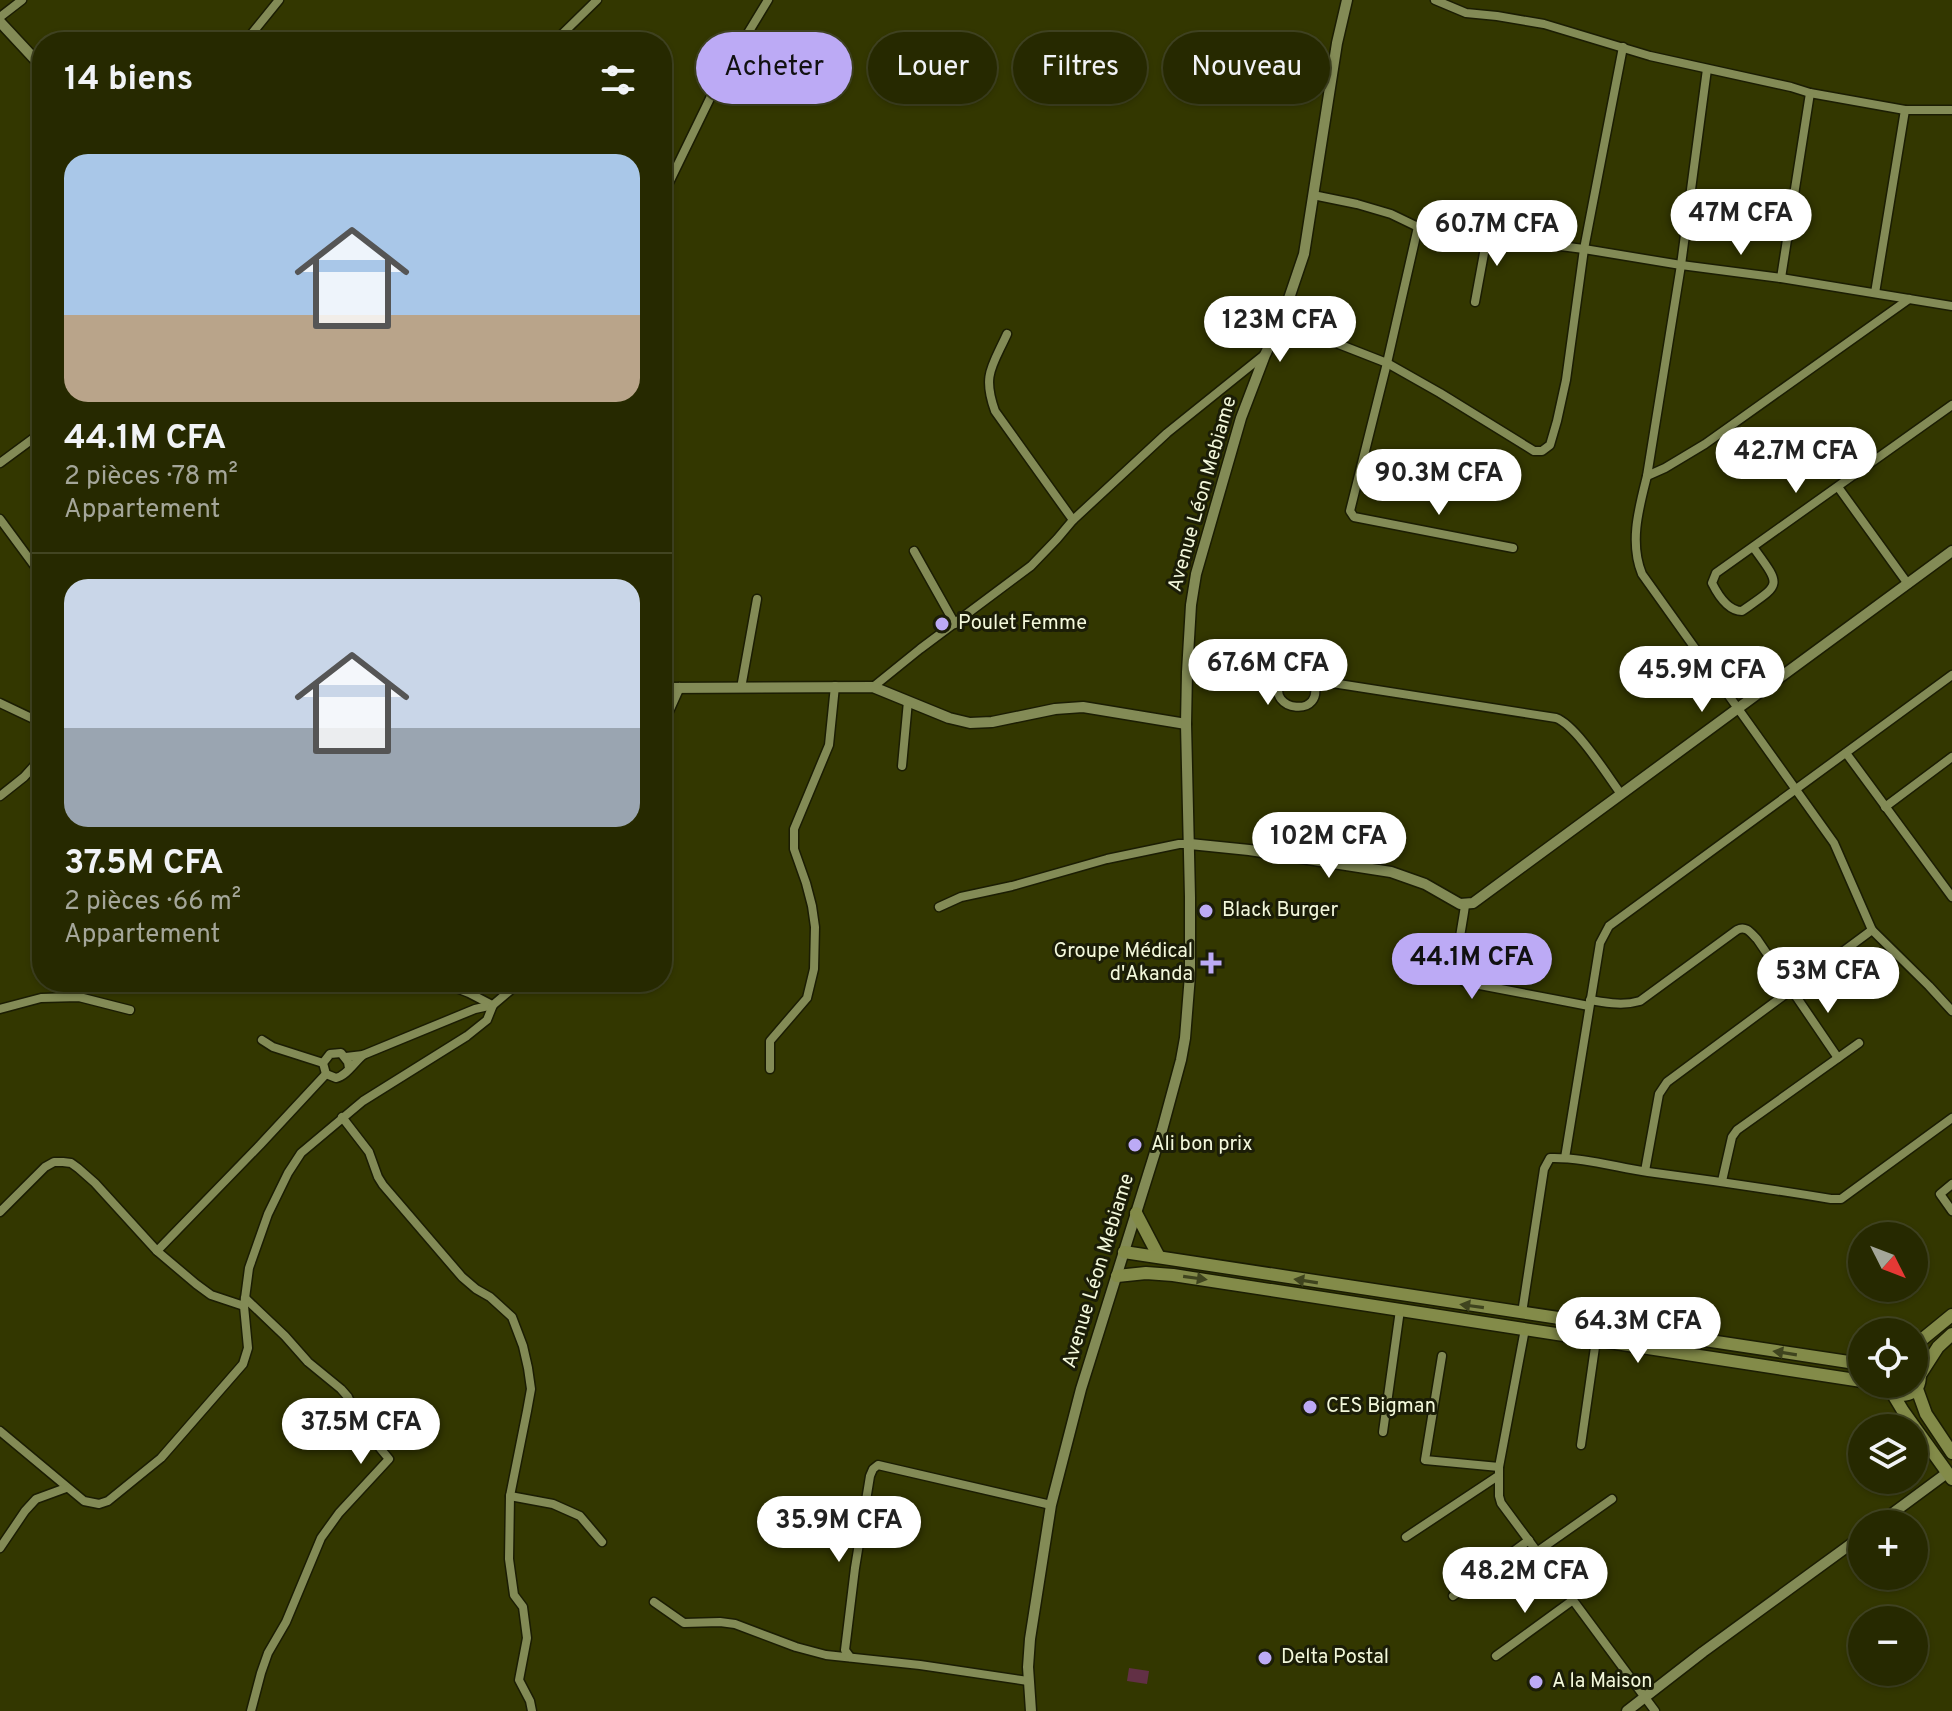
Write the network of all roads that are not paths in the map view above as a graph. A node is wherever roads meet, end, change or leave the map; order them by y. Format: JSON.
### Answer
{"nodes":[{"id":1,"x":22,"y":0,"type":"edge"},
{"id":2,"x":279,"y":0,"type":"edge"},
{"id":3,"x":597,"y":0,"type":"edge"},
{"id":4,"x":768,"y":0,"type":"edge"},
{"id":5,"x":1347,"y":0,"type":"edge"},
{"id":6,"x":1435,"y":0,"type":"edge"},
{"id":7,"x":0,"y":20,"type":"edge"},
{"id":8,"x":253,"y":32,"type":"edge"},
{"id":9,"x":564,"y":32,"type":"edge"},
{"id":10,"x":1623,"y":47,"type":"junction"},
{"id":11,"x":32,"y":56,"type":"edge"},
{"id":12,"x":1707,"y":69,"type":"junction"},
{"id":13,"x":1810,"y":93,"type":"junction"},
{"id":14,"x":1905,"y":110,"type":"junction"},
{"id":15,"x":1952,"y":110,"type":"edge"},
{"id":16,"x":672,"y":176,"type":"edge"},
{"id":17,"x":1313,"y":195,"type":"junction"},
{"id":18,"x":1418,"y":227,"type":"junction"},
{"id":19,"x":1487,"y":237,"type":"junction"},
{"id":20,"x":1584,"y":249,"type":"junction"},
{"id":21,"x":1681,"y":265,"type":"junction"},
{"id":22,"x":1781,"y":278,"type":"junction"},
{"id":23,"x":1875,"y":293,"type":"junction"},
{"id":24,"x":1909,"y":299,"type":"junction"},
{"id":25,"x":1475,"y":302,"type":"dead end"},
{"id":26,"x":1952,"y":306,"type":"edge"},
{"id":27,"x":1282,"y":319,"type":"junction"},
{"id":28,"x":1007,"y":334,"type":"dead end"},
{"id":29,"x":1265,"y":355,"type":"junction"},
{"id":30,"x":1387,"y":363,"type":"junction"},
{"id":31,"x":1952,"y":405,"type":"edge"},
{"id":32,"x":32,"y":439,"type":"edge"},
{"id":33,"x":0,"y":463,"type":"edge"},
{"id":34,"x":1647,"y":476,"type":"junction"},
{"id":35,"x":1838,"y":487,"type":"junction"},
{"id":36,"x":0,"y":519,"type":"edge"},
{"id":37,"x":1073,"y":520,"type":"junction"},
{"id":38,"x":1753,"y":547,"type":"junction"},
{"id":39,"x":1513,"y":548,"type":"dead end"},
{"id":40,"x":914,"y":551,"type":"dead end"},
{"id":41,"x":1952,"y":551,"type":"edge"},
{"id":42,"x":32,"y":562,"type":"edge"},
{"id":43,"x":1908,"y":584,"type":"junction"},
{"id":44,"x":757,"y":599,"type":"dead end"},
{"id":45,"x":955,"y":624,"type":"junction"},
{"id":46,"x":1952,"y":675,"type":"edge"},
{"id":47,"x":1313,"y":680,"type":"junction"},
{"id":48,"x":835,"y":686,"type":"junction"},
{"id":49,"x":672,"y":687,"type":"edge"},
{"id":50,"x":680,"y":687,"type":"junction"},
{"id":51,"x":873,"y":687,"type":"junction"},
{"id":52,"x":741,"y":688,"type":"junction"},
{"id":53,"x":908,"y":701,"type":"junction"},
{"id":54,"x":0,"y":703,"type":"edge"},
{"id":55,"x":672,"y":705,"type":"edge"},
{"id":56,"x":1739,"y":708,"type":"junction"},
{"id":57,"x":32,"y":718,"type":"edge"},
{"id":58,"x":1186,"y":724,"type":"junction"},
{"id":59,"x":1846,"y":753,"type":"junction"},
{"id":60,"x":1952,"y":757,"type":"edge"},
{"id":61,"x":902,"y":766,"type":"dead end"},
{"id":62,"x":32,"y":768,"type":"edge"},
{"id":63,"x":1794,"y":789,"type":"junction"},
{"id":64,"x":1621,"y":794,"type":"junction"},
{"id":65,"x":0,"y":796,"type":"edge"},
{"id":66,"x":1885,"y":807,"type":"junction"},
{"id":67,"x":1190,"y":844,"type":"junction"},
{"id":68,"x":1952,"y":877,"type":"edge"},
{"id":69,"x":1943,"y":884,"type":"junction"},
{"id":70,"x":1952,"y":897,"type":"edge"},
{"id":71,"x":1465,"y":905,"type":"junction"},
{"id":72,"x":939,"y":907,"type":"dead end"},
{"id":73,"x":1872,"y":930,"type":"junction"},
{"id":74,"x":1791,"y":990,"type":"junction"},
{"id":75,"x":466,"y":992,"type":"edge"},
{"id":76,"x":508,"y":992,"type":"edge"},
{"id":77,"x":1590,"y":1003,"type":"junction"},
{"id":78,"x":493,"y":1005,"type":"junction"},
{"id":79,"x":0,"y":1009,"type":"edge"},
{"id":80,"x":130,"y":1010,"type":"dead end"},
{"id":81,"x":1952,"y":1011,"type":"edge"},
{"id":82,"x":262,"y":1040,"type":"dead end"},
{"id":83,"x":1859,"y":1043,"type":"dead end"},
{"id":84,"x":363,"y":1055,"type":"junction"},
{"id":85,"x":346,"y":1057,"type":"junction"},
{"id":86,"x":1838,"y":1058,"type":"junction"},
{"id":87,"x":323,"y":1063,"type":"junction"},
{"id":88,"x":349,"y":1068,"type":"junction"},
{"id":89,"x":770,"y":1069,"type":"dead end"},
{"id":90,"x":326,"y":1074,"type":"junction"},
{"id":91,"x":342,"y":1117,"type":"junction"},
{"id":92,"x":1952,"y":1118,"type":"edge"},
{"id":93,"x":1565,"y":1158,"type":"junction"},
{"id":94,"x":1645,"y":1171,"type":"junction"},
{"id":95,"x":1722,"y":1181,"type":"junction"},
{"id":96,"x":1952,"y":1184,"type":"edge"},
{"id":97,"x":1952,"y":1211,"type":"edge"},
{"id":98,"x":0,"y":1212,"type":"edge"},
{"id":99,"x":1136,"y":1213,"type":"junction"},
{"id":100,"x":157,"y":1251,"type":"junction"},
{"id":101,"x":1124,"y":1252,"type":"junction"},
{"id":102,"x":1159,"y":1257,"type":"junction"},
{"id":103,"x":1117,"y":1276,"type":"junction"},
{"id":104,"x":245,"y":1302,"type":"junction"},
{"id":105,"x":1400,"y":1310,"type":"junction"},
{"id":106,"x":1522,"y":1313,"type":"junction"},
{"id":107,"x":1952,"y":1315,"type":"edge"},
{"id":108,"x":1525,"y":1329,"type":"junction"},
{"id":109,"x":1952,"y":1334,"type":"edge"},
{"id":110,"x":1928,"y":1335,"type":"edge"},
{"id":111,"x":1596,"y":1340,"type":"junction"},
{"id":112,"x":1442,"y":1356,"type":"dead end"},
{"id":113,"x":1928,"y":1358,"type":"edge"},
{"id":114,"x":1848,"y":1362,"type":"edge"},
{"id":115,"x":1848,"y":1379,"type":"edge"},
{"id":116,"x":1894,"y":1398,"type":"edge"},
{"id":117,"x":1920,"y":1398,"type":"edge"},
{"id":118,"x":0,"y":1431,"type":"edge"},
{"id":119,"x":1383,"y":1432,"type":"dead end"},
{"id":120,"x":1581,"y":1445,"type":"dead end"},
{"id":121,"x":1952,"y":1453,"type":"edge"},
{"id":122,"x":1499,"y":1472,"type":"junction"},
{"id":123,"x":1950,"y":1476,"type":"edge"},
{"id":124,"x":66,"y":1488,"type":"junction"},
{"id":125,"x":510,"y":1496,"type":"junction"},
{"id":126,"x":1612,"y":1499,"type":"dead end"},
{"id":127,"x":1051,"y":1505,"type":"junction"},
{"id":128,"x":1899,"y":1510,"type":"edge"},
{"id":129,"x":1406,"y":1537,"type":"dead end"},
{"id":130,"x":1529,"y":1540,"type":"junction"},
{"id":131,"x":602,"y":1542,"type":"dead end"},
{"id":132,"x":1848,"y":1546,"type":"edge"},
{"id":133,"x":0,"y":1548,"type":"edge"},
{"id":134,"x":1538,"y":1551,"type":"junction"},
{"id":135,"x":1453,"y":1596,"type":"dead end"},
{"id":136,"x":1573,"y":1600,"type":"junction"},
{"id":137,"x":654,"y":1602,"type":"dead end"},
{"id":138,"x":1496,"y":1656,"type":"dead end"},
{"id":139,"x":850,"y":1657,"type":"junction"},
{"id":140,"x":1028,"y":1681,"type":"junction"},
{"id":141,"x":1645,"y":1698,"type":"junction"},
{"id":142,"x":251,"y":1711,"type":"edge"},
{"id":143,"x":532,"y":1711,"type":"edge"},
{"id":144,"x":1031,"y":1711,"type":"edge"},
{"id":145,"x":1627,"y":1711,"type":"edge"},
{"id":146,"x":1655,"y":1711,"type":"edge"}],
"edges":[{"from":1,"to":7,"type":"street"},
{"from":2,"to":8,"type":"street"},
{"from":3,"to":9,"type":"street"},
{"from":4,"to":16,"type":"street"},
{"from":5,"to":17,"type":"street","name":"Avenue Léon Mebiame"},
{"from":6,"to":10,"type":"street"},
{"from":7,"to":11,"type":"street"},
{"from":10,"to":12,"type":"street"},
{"from":10,"to":20,"type":"street"},
{"from":12,"to":13,"type":"street"},
{"from":12,"to":21,"type":"street"},
{"from":13,"to":14,"type":"street"},
{"from":13,"to":22,"type":"street"},
{"from":14,"to":15,"type":"street"},
{"from":14,"to":23,"type":"street"},
{"from":17,"to":18,"type":"street"},
{"from":17,"to":27,"type":"street","name":"Avenue Léon Mebiame"},
{"from":18,"to":19,"type":"street"},
{"from":18,"to":30,"type":"street"},
{"from":19,"to":20,"type":"street"},
{"from":19,"to":25,"type":"street"},
{"from":20,"to":21,"type":"street"},
{"from":20,"to":30,"type":"street"},
{"from":21,"to":22,"type":"street"},
{"from":21,"to":34,"type":"street"},
{"from":22,"to":23,"type":"street"},
{"from":23,"to":24,"type":"street"},
{"from":24,"to":26,"type":"street"},
{"from":24,"to":34,"type":"street"},
{"from":27,"to":29,"type":"street","name":"Avenue Léon Mebiame"},
{"from":27,"to":30,"type":"street"},
{"from":28,"to":37,"type":"street"},
{"from":29,"to":37,"type":"street"},
{"from":29,"to":58,"type":"street","name":"Avenue Léon Mebiame"},
{"from":30,"to":39,"type":"street"},
{"from":31,"to":35,"type":"street"},
{"from":32,"to":33,"type":"street"},
{"from":34,"to":56,"type":"street"},
{"from":35,"to":38,"type":"street"},
{"from":35,"to":43,"type":"street"},
{"from":36,"to":42,"type":"street"},
{"from":37,"to":45,"type":"street"},
{"from":38,"to":38,"type":"street"},
{"from":40,"to":45,"type":"street"},
{"from":41,"to":43,"type":"street"},
{"from":43,"to":56,"type":"street"},
{"from":44,"to":52,"type":"street"},
{"from":45,"to":51,"type":"street"},
{"from":46,"to":59,"type":"street"},
{"from":47,"to":47,"type":"street"},
{"from":47,"to":64,"type":"street"},
{"from":48,"to":51,"type":"street"},
{"from":48,"to":52,"type":"street"},
{"from":48,"to":89,"type":"street"},
{"from":49,"to":50,"type":"street"},
{"from":50,"to":52,"type":"street"},
{"from":50,"to":55,"type":"street"},
{"from":51,"to":53,"type":"street"},
{"from":53,"to":58,"type":"street"},
{"from":53,"to":61,"type":"street"},
{"from":54,"to":57,"type":"street"},
{"from":56,"to":63,"type":"street"},
{"from":56,"to":64,"type":"street"},
{"from":58,"to":67,"type":"street","name":"Avenue Léon Mebiame"},
{"from":59,"to":63,"type":"street"},
{"from":59,"to":66,"type":"street"},
{"from":60,"to":66,"type":"street"},
{"from":62,"to":65,"type":"street"},
{"from":63,"to":73,"type":"street"},
{"from":63,"to":77,"type":"street"},
{"from":64,"to":71,"type":"street"},
{"from":66,"to":69,"type":"street"},
{"from":67,"to":71,"type":"street"},
{"from":67,"to":72,"type":"street"},
{"from":67,"to":99,"type":"street","name":"Avenue Léon Mebiame"},
{"from":68,"to":69,"type":"street"},
{"from":69,"to":70,"type":"street"},
{"from":71,"to":77,"type":"street"},
{"from":73,"to":74,"type":"street"},
{"from":73,"to":81,"type":"street"},
{"from":74,"to":77,"type":"street"},
{"from":74,"to":86,"type":"street"},
{"from":74,"to":94,"type":"street"},
{"from":75,"to":78,"type":"street"},
{"from":76,"to":78,"type":"street"},
{"from":77,"to":93,"type":"street"},
{"from":78,"to":84,"type":"street"},
{"from":78,"to":91,"type":"street"},
{"from":79,"to":80,"type":"street"},
{"from":82,"to":87,"type":"street"},
{"from":83,"to":86,"type":"street"},
{"from":84,"to":85,"type":"street"},
{"from":84,"to":88,"type":"street"},
{"from":85,"to":87,"type":"street"},
{"from":85,"to":88,"type":"street"},
{"from":86,"to":95,"type":"street"},
{"from":87,"to":90,"type":"street"},
{"from":88,"to":90,"type":"street"},
{"from":90,"to":100,"type":"street"},
{"from":91,"to":104,"type":"street"},
{"from":91,"to":125,"type":"street"},
{"from":92,"to":95,"type":"street"},
{"from":93,"to":94,"type":"street"},
{"from":93,"to":106,"type":"street"},
{"from":94,"to":95,"type":"street"},
{"from":96,"to":97,"type":"street"},
{"from":98,"to":100,"type":"street"},
{"from":99,"to":101,"type":"street","name":"Avenue Léon Mebiame"},
{"from":99,"to":102,"type":"main road"},
{"from":100,"to":104,"type":"street"},
{"from":101,"to":102,"type":"main road"},
{"from":101,"to":103,"type":"street","name":"Avenue Léon Mebiame"},
{"from":106,"to":102,"type":"main road","one_way":true},
{"from":103,"to":105,"type":"main road","one_way":true},
{"from":103,"to":127,"type":"street","name":"Avenue Léon Mebiame"},
{"from":104,"to":124,"type":"street"},
{"from":104,"to":142,"type":"street"},
{"from":105,"to":108,"type":"main road"},
{"from":105,"to":119,"type":"street"},
{"from":114,"to":106,"type":"main road","one_way":true},
{"from":107,"to":110,"type":"main road"},
{"from":108,"to":111,"type":"main road"},
{"from":108,"to":122,"type":"street"},
{"from":109,"to":113,"type":"main road"},
{"from":111,"to":115,"type":"main road"},
{"from":111,"to":120,"type":"street"},
{"from":112,"to":122,"type":"street"},
{"from":116,"to":123,"type":"main road"},
{"from":117,"to":121,"type":"main road"},
{"from":118,"to":124,"type":"street"},
{"from":122,"to":129,"type":"street"},
{"from":122,"to":130,"type":"street"},
{"from":123,"to":128,"type":"street"},
{"from":124,"to":133,"type":"street"},
{"from":125,"to":131,"type":"street"},
{"from":125,"to":143,"type":"street"},
{"from":126,"to":134,"type":"street"},
{"from":127,"to":139,"type":"street"},
{"from":127,"to":140,"type":"street","name":"Avenue Léon Mebiame"},
{"from":130,"to":134,"type":"street"},
{"from":130,"to":135,"type":"street"},
{"from":132,"to":141,"type":"street"},
{"from":134,"to":136,"type":"street"},
{"from":136,"to":138,"type":"street"},
{"from":136,"to":141,"type":"street"},
{"from":137,"to":139,"type":"street"},
{"from":139,"to":140,"type":"street"},
{"from":140,"to":144,"type":"street","name":"Avenue Léon Mebiame"},
{"from":141,"to":145,"type":"street"},
{"from":141,"to":146,"type":"street"}]}
